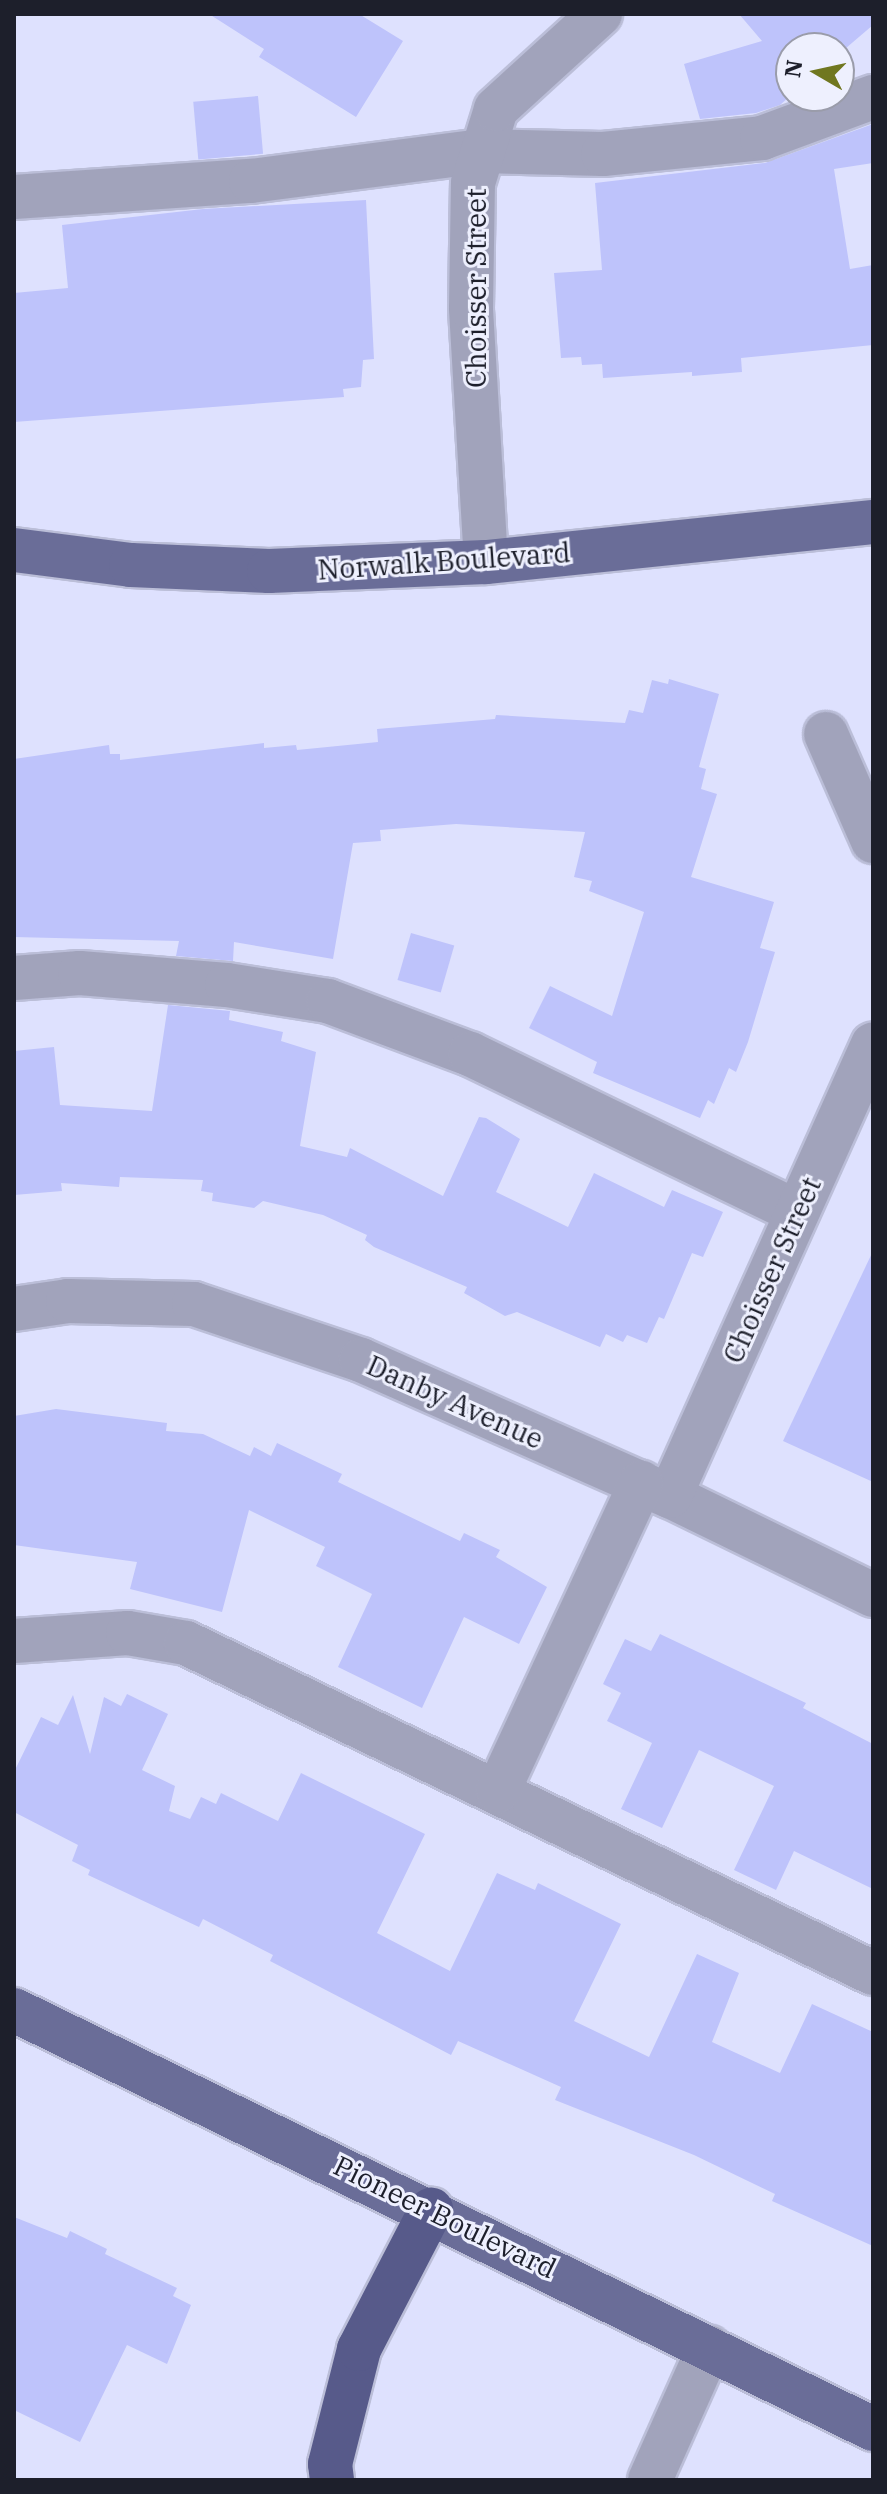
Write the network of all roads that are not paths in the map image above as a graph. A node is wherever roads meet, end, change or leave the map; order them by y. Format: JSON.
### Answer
{"nodes":[{"id":1,"x":600,"y":14,"type":"edge"},
{"id":2,"x":873,"y":97,"type":"edge"},
{"id":3,"x":483,"y":151,"type":"junction"},
{"id":4,"x":14,"y":197,"type":"edge"},
{"id":5,"x":873,"y":522,"type":"edge"},
{"id":6,"x":14,"y":550,"type":"edge"},
{"id":7,"x":486,"y":562,"type":"junction"},
{"id":8,"x":826,"y":734,"type":"dead end"},
{"id":9,"x":873,"y":841,"type":"edge"},
{"id":10,"x":14,"y":978,"type":"edge"},
{"id":11,"x":873,"y":1044,"type":"edge"},
{"id":12,"x":797,"y":1212,"type":"junction"},
{"id":13,"x":14,"y":1309,"type":"edge"},
{"id":14,"x":655,"y":1490,"type":"junction"},
{"id":15,"x":873,"y":1595,"type":"edge"},
{"id":16,"x":14,"y":1641,"type":"edge"},
{"id":17,"x":498,"y":1791,"type":"junction"},
{"id":18,"x":873,"y":1973,"type":"edge"},
{"id":19,"x":14,"y":2010,"type":"edge"},
{"id":20,"x":431,"y":2210,"type":"junction"},
{"id":21,"x":709,"y":2348,"type":"junction"},
{"id":22,"x":873,"y":2429,"type":"edge"},
{"id":23,"x":332,"y":2480,"type":"edge"},
{"id":24,"x":650,"y":2480,"type":"edge"}],
"edges":[{"from":1,"to":3,"type":"street","name":"Choisser Street"},
{"from":2,"to":3,"type":"street"},
{"from":3,"to":4,"type":"street"},
{"from":3,"to":7,"type":"street","name":"Choisser Street"},
{"from":5,"to":7,"type":"main road","name":"Norwalk Boulevard"},
{"from":6,"to":7,"type":"main road","name":"Norwalk Boulevard"},
{"from":8,"to":9,"type":"street"},
{"from":10,"to":12,"type":"street"},
{"from":11,"to":12,"type":"street","name":"Choisser Street"},
{"from":12,"to":14,"type":"street","name":"Choisser Street"},
{"from":13,"to":14,"type":"street","name":"Danby Avenue"},
{"from":14,"to":15,"type":"street","name":"Danby Avenue"},
{"from":14,"to":17,"type":"street","name":"Choisser Street"},
{"from":16,"to":17,"type":"street"},
{"from":17,"to":18,"type":"street"},
{"from":19,"to":20,"type":"main road","name":"Pioneer Boulevard"},
{"from":20,"to":21,"type":"main road","name":"Pioneer Boulevard"},
{"from":20,"to":23,"type":"highway"},
{"from":21,"to":22,"type":"main road","name":"Pioneer Boulevard"},
{"from":21,"to":24,"type":"street"}]}
